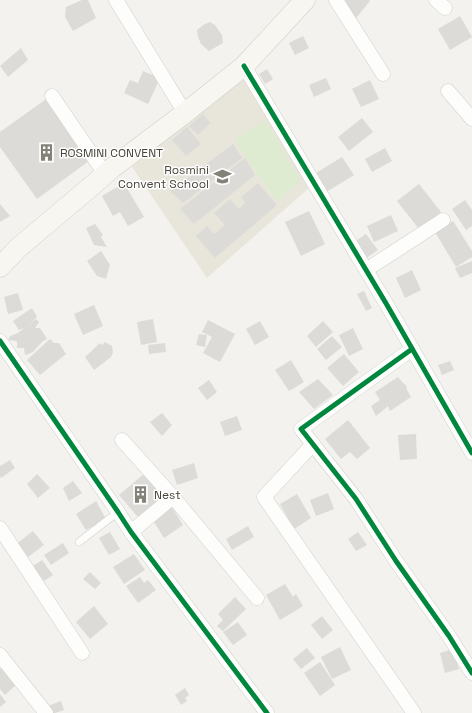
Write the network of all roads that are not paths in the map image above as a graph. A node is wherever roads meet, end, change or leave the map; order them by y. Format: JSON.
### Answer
{"nodes":[{"id":1,"x":116,"y":0,"type":"edge"},
{"id":2,"x":305,"y":0,"type":"edge"},
{"id":3,"x":336,"y":0,"type":"edge"},
{"id":4,"x":244,"y":66,"type":"junction"},
{"id":5,"x":383,"y":74,"type":"dead end"},
{"id":6,"x":448,"y":90,"type":"dead end"},
{"id":7,"x":52,"y":96,"type":"dead end"},
{"id":8,"x":185,"y":113,"type":"junction"},
{"id":9,"x":472,"y":119,"type":"edge"},
{"id":10,"x":105,"y":174,"type":"junction"},
{"id":11,"x":443,"y":220,"type":"dead end"},
{"id":12,"x":0,"y":266,"type":"edge"},
{"id":13,"x":366,"y":270,"type":"junction"},
{"id":14,"x":0,"y":341,"type":"edge"},
{"id":15,"x":412,"y":349,"type":"junction"},
{"id":16,"x":122,"y":440,"type":"dead end"},
{"id":17,"x":313,"y":444,"type":"junction"},
{"id":18,"x":472,"y":453,"type":"edge"},
{"id":19,"x":173,"y":497,"type":"junction"},
{"id":20,"x":118,"y":512,"type":"junction"},
{"id":21,"x":0,"y":528,"type":"edge"},
{"id":22,"x":131,"y":532,"type":"junction"},
{"id":23,"x":80,"y":542,"type":"dead end"},
{"id":24,"x":257,"y":598,"type":"dead end"},
{"id":25,"x":82,"y":653,"type":"dead end"},
{"id":26,"x":0,"y":655,"type":"edge"},
{"id":27,"x":472,"y":673,"type":"edge"},
{"id":28,"x":46,"y":713,"type":"edge"},
{"id":29,"x":267,"y":713,"type":"edge"},
{"id":30,"x":414,"y":713,"type":"edge"}],
"edges":[{"from":1,"to":8,"type":"street"},
{"from":2,"to":4,"type":"main road"},
{"from":3,"to":5,"type":"street"},
{"from":4,"to":8,"type":"main road"},
{"from":4,"to":13,"type":"street"},
{"from":6,"to":9,"type":"street"},
{"from":7,"to":10,"type":"street"},
{"from":8,"to":10,"type":"main road"},
{"from":10,"to":12,"type":"main road"},
{"from":11,"to":13,"type":"street"},
{"from":13,"to":15,"type":"street"},
{"from":14,"to":20,"type":"street"},
{"from":15,"to":17,"type":"street"},
{"from":15,"to":18,"type":"street"},
{"from":16,"to":19,"type":"street"},
{"from":17,"to":27,"type":"street"},
{"from":17,"to":30,"type":"street"},
{"from":19,"to":22,"type":"street"},
{"from":19,"to":24,"type":"street"},
{"from":20,"to":22,"type":"street"},
{"from":20,"to":23,"type":"lane"},
{"from":21,"to":25,"type":"street"},
{"from":22,"to":29,"type":"street"},
{"from":26,"to":28,"type":"street"}]}
